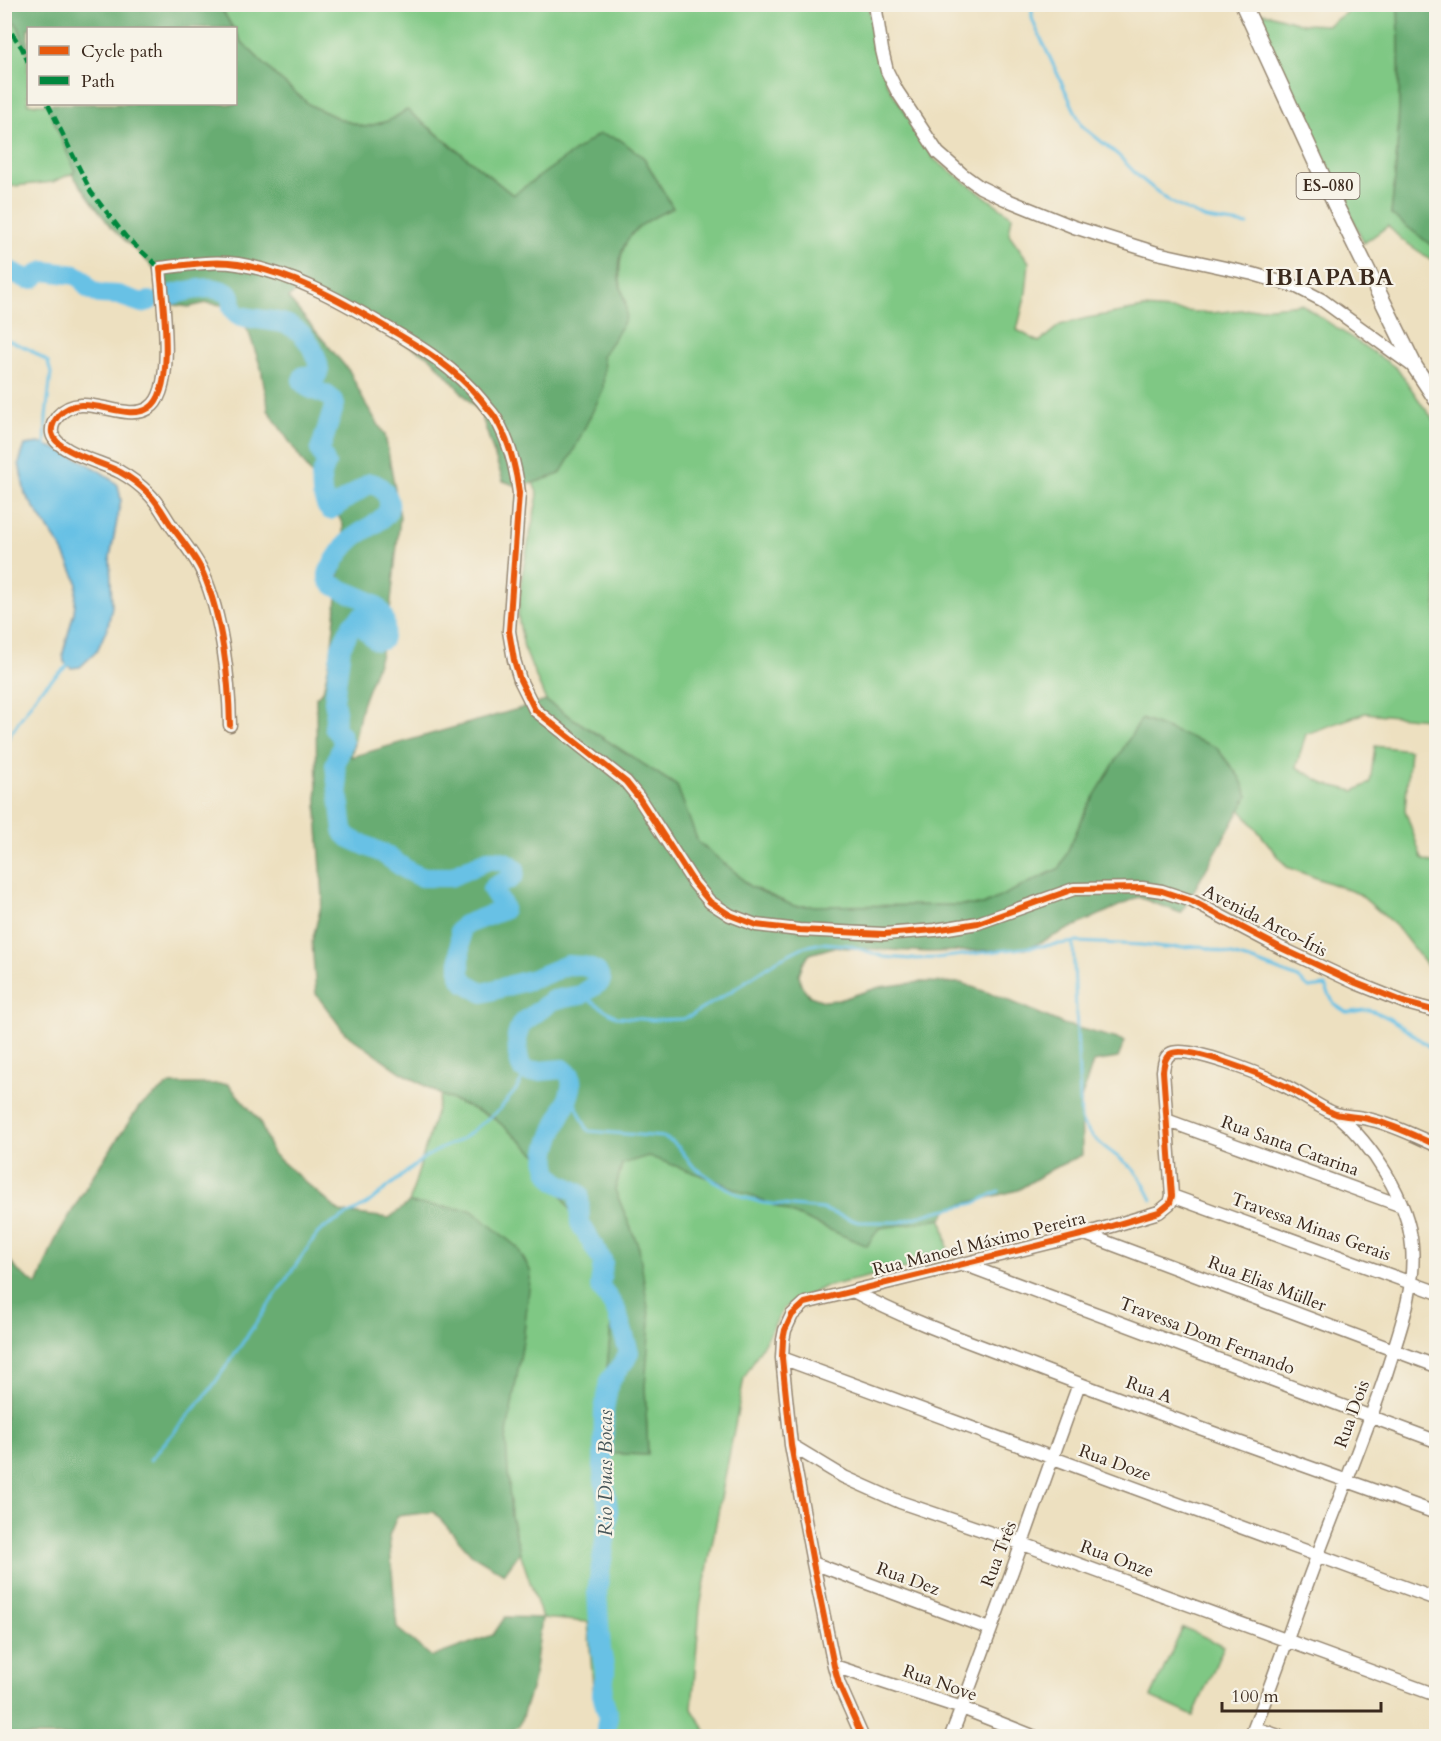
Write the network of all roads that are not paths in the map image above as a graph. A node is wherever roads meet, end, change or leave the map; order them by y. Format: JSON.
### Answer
{"nodes":[{"id":1,"x":875,"y":4,"type":"edge"},
{"id":2,"x":1243,"y":4,"type":"edge"},
{"id":3,"x":1415,"y":368,"type":"junction"},
{"id":4,"x":1437,"y":399,"type":"edge"},
{"id":5,"x":230,"y":725,"type":"dead end"},
{"id":6,"x":1437,"y":1011,"type":"edge"},
{"id":7,"x":1335,"y":1114,"type":"junction"},
{"id":8,"x":1166,"y":1120,"type":"junction"},
{"id":9,"x":1437,"y":1145,"type":"edge"},
{"id":10,"x":1172,"y":1196,"type":"junction"},
{"id":11,"x":1402,"y":1206,"type":"junction"},
{"id":12,"x":1085,"y":1234,"type":"junction"},
{"id":13,"x":966,"y":1265,"type":"junction"},
{"id":14,"x":1411,"y":1283,"type":"junction"},
{"id":15,"x":852,"y":1291,"type":"junction"},
{"id":16,"x":1437,"y":1292,"type":"edge"},
{"id":17,"x":1393,"y":1350,"type":"junction"},
{"id":18,"x":782,"y":1358,"type":"junction"},
{"id":19,"x":1437,"y":1366,"type":"edge"},
{"id":20,"x":1079,"y":1384,"type":"junction"},
{"id":21,"x":1371,"y":1417,"type":"junction"},
{"id":22,"x":1437,"y":1441,"type":"edge"},
{"id":23,"x":791,"y":1445,"type":"junction"},
{"id":24,"x":1052,"y":1459,"type":"junction"},
{"id":25,"x":1347,"y":1480,"type":"junction"},
{"id":26,"x":1437,"y":1513,"type":"edge"},
{"id":27,"x":1023,"y":1544,"type":"junction"},
{"id":28,"x":1317,"y":1556,"type":"junction"},
{"id":29,"x":813,"y":1563,"type":"junction"},
{"id":30,"x":1437,"y":1599,"type":"edge"},
{"id":31,"x":990,"y":1629,"type":"junction"},
{"id":32,"x":1287,"y":1641,"type":"junction"},
{"id":33,"x":834,"y":1666,"type":"junction"},
{"id":34,"x":1437,"y":1695,"type":"edge"},
{"id":35,"x":962,"y":1708,"type":"junction"},
{"id":36,"x":1253,"y":1732,"type":"edge"},
{"id":37,"x":862,"y":1737,"type":"edge"},
{"id":38,"x":951,"y":1737,"type":"edge"},
{"id":39,"x":1033,"y":1737,"type":"edge"},
{"id":40,"x":1280,"y":1737,"type":"edge"}],
"edges":[{"from":1,"to":3,"type":"street"},
{"from":2,"to":3,"type":"main road","number":"ES-080"},
{"from":3,"to":4,"type":"main road","number":"ES-080"},
{"from":5,"to":6,"type":"street","name":"Avenida Arco-Íris"},
{"from":7,"to":8,"type":"street"},
{"from":7,"to":9,"type":"street"},
{"from":7,"to":11,"type":"street","name":"Rua Dois"},
{"from":8,"to":10,"type":"street"},
{"from":8,"to":11,"type":"street","name":"Rua Santa Catarina"},
{"from":10,"to":12,"type":"street","name":"Rua Manoel Máximo Pereira"},
{"from":10,"to":14,"type":"street","name":"Travessa Minas Gerais"},
{"from":11,"to":14,"type":"street","name":"Rua Dois"},
{"from":12,"to":13,"type":"street","name":"Rua Manoel Máximo Pereira"},
{"from":12,"to":17,"type":"street","name":"Rua Elias Müller"},
{"from":13,"to":15,"type":"street","name":"Rua Manoel Máximo Pereira"},
{"from":13,"to":21,"type":"street","name":"Travessa Dom Fernando"},
{"from":14,"to":16,"type":"street","name":"Travessa Minas Gerais"},
{"from":14,"to":17,"type":"street","name":"Rua Dois"},
{"from":15,"to":18,"type":"street","name":"Rua Manoel Máximo Pereira"},
{"from":15,"to":20,"type":"street","name":"Rua A"},
{"from":17,"to":19,"type":"street","name":"Rua Elias Müller"},
{"from":17,"to":21,"type":"street","name":"Rua Dois"},
{"from":18,"to":23,"type":"street","name":"Rua Manoel Máximo Pereira"},
{"from":18,"to":24,"type":"street","name":"Rua Doze"},
{"from":20,"to":24,"type":"street","name":"Rua Três"},
{"from":20,"to":25,"type":"street","name":"Rua A"},
{"from":21,"to":22,"type":"street","name":"Travessa Dom Fernando"},
{"from":21,"to":25,"type":"street","name":"Rua Dois"},
{"from":23,"to":27,"type":"street","name":"Rua Onze"},
{"from":23,"to":29,"type":"street","name":"Rua Manoel Máximo Pereira"},
{"from":24,"to":27,"type":"street","name":"Rua Três"},
{"from":24,"to":28,"type":"street","name":"Rua Doze"},
{"from":25,"to":26,"type":"street","name":"Rua A"},
{"from":25,"to":28,"type":"street","name":"Rua Dois"},
{"from":27,"to":31,"type":"street","name":"Rua Três"},
{"from":27,"to":32,"type":"street","name":"Rua Onze"},
{"from":28,"to":30,"type":"street","name":"Rua Doze"},
{"from":28,"to":32,"type":"street","name":"Rua Dois"},
{"from":29,"to":31,"type":"street","name":"Rua Dez"},
{"from":29,"to":33,"type":"street","name":"Rua Manoel Máximo Pereira"},
{"from":31,"to":35,"type":"street","name":"Rua Três"},
{"from":32,"to":34,"type":"street","name":"Rua Onze"},
{"from":32,"to":36,"type":"street","name":"Rua Dois"},
{"from":33,"to":35,"type":"street","name":"Rua Nove"},
{"from":33,"to":37,"type":"street","name":"Rua Manoel Máximo Pereira"},
{"from":35,"to":38,"type":"street","name":"Rua Três"},
{"from":35,"to":39,"type":"street","name":"Rua Nove"},
{"from":36,"to":40,"type":"street"}]}
